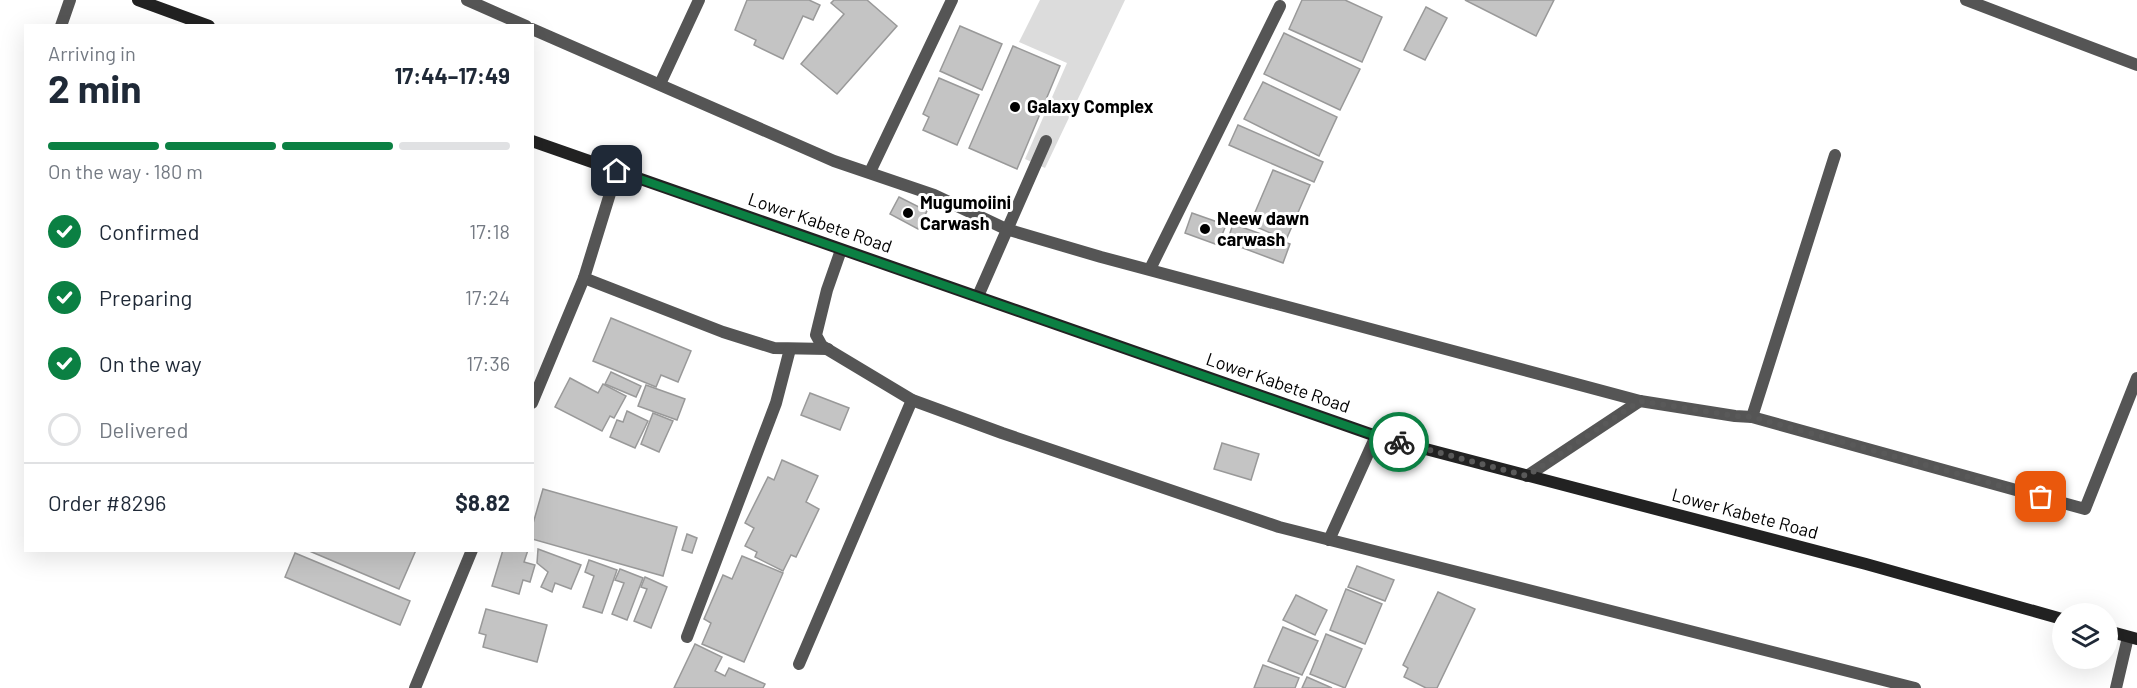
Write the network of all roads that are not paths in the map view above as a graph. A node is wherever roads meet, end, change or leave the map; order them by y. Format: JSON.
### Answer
{"nodes":[{"id":1,"x":70,"y":0,"type":"edge"},
{"id":2,"x":138,"y":0,"type":"edge"},
{"id":3,"x":467,"y":0,"type":"edge"},
{"id":4,"x":699,"y":0,"type":"edge"},
{"id":5,"x":952,"y":0,"type":"edge"},
{"id":6,"x":1966,"y":0,"type":"edge"},
{"id":7,"x":1280,"y":6,"type":"dead end"},
{"id":8,"x":62,"y":24,"type":"edge"},
{"id":9,"x":204,"y":24,"type":"edge"},
{"id":10,"x":521,"y":24,"type":"edge"},
{"id":11,"x":534,"y":29,"type":"edge"},
{"id":12,"x":2137,"y":65,"type":"edge"},
{"id":13,"x":660,"y":84,"type":"junction"},
{"id":14,"x":1046,"y":141,"type":"dead end"},
{"id":15,"x":534,"y":142,"type":"edge"},
{"id":16,"x":1835,"y":155,"type":"dead end"},
{"id":17,"x":617,"y":171,"type":"junction"},
{"id":18,"x":870,"y":172,"type":"junction"},
{"id":19,"x":1006,"y":229,"type":"junction"},
{"id":20,"x":841,"y":250,"type":"junction"},
{"id":21,"x":1150,"y":269,"type":"junction"},
{"id":22,"x":584,"y":278,"type":"junction"},
{"id":23,"x":978,"y":297,"type":"junction"},
{"id":24,"x":790,"y":349,"type":"junction"},
{"id":25,"x":828,"y":349,"type":"junction"},
{"id":26,"x":2137,"y":378,"type":"edge"},
{"id":27,"x":534,"y":398,"type":"edge"},
{"id":28,"x":912,"y":400,"type":"junction"},
{"id":29,"x":1640,"y":401,"type":"junction"},
{"id":30,"x":1752,"y":417,"type":"junction"},
{"id":31,"x":1376,"y":436,"type":"junction"},
{"id":32,"x":1527,"y":476,"type":"junction"},
{"id":33,"x":1329,"y":540,"type":"junction"},
{"id":34,"x":471,"y":552,"type":"edge"},
{"id":35,"x":2052,"y":616,"type":"edge"},
{"id":36,"x":2118,"y":634,"type":"edge"},
{"id":37,"x":687,"y":638,"type":"dead end"},
{"id":38,"x":2133,"y":638,"type":"edge"},
{"id":39,"x":799,"y":664,"type":"dead end"},
{"id":40,"x":415,"y":688,"type":"edge"},
{"id":41,"x":1915,"y":688,"type":"edge"},
{"id":42,"x":2116,"y":688,"type":"edge"}],
"edges":[{"from":1,"to":8,"type":"street"},
{"from":2,"to":9,"type":"main road"},
{"from":3,"to":10,"type":"street"},
{"from":4,"to":13,"type":"street"},
{"from":5,"to":18,"type":"street"},
{"from":6,"to":12,"type":"street"},
{"from":7,"to":21,"type":"street"},
{"from":11,"to":13,"type":"street"},
{"from":13,"to":18,"type":"street"},
{"from":14,"to":19,"type":"street"},
{"from":15,"to":17,"type":"main road","name":"Lower Kabete Road"},
{"from":16,"to":30,"type":"street"},
{"from":17,"to":20,"type":"main road","name":"Lower Kabete Road"},
{"from":17,"to":22,"type":"street"},
{"from":18,"to":19,"type":"street"},
{"from":19,"to":21,"type":"street"},
{"from":19,"to":23,"type":"street"},
{"from":20,"to":23,"type":"main road","name":"Lower Kabete Road"},
{"from":20,"to":25,"type":"street"},
{"from":21,"to":29,"type":"street"},
{"from":22,"to":24,"type":"street"},
{"from":22,"to":27,"type":"street"},
{"from":23,"to":31,"type":"main road","name":"Lower Kabete Road"},
{"from":24,"to":25,"type":"street"},
{"from":24,"to":37,"type":"street"},
{"from":25,"to":28,"type":"street"},
{"from":26,"to":30,"type":"street"},
{"from":28,"to":33,"type":"street"},
{"from":28,"to":39,"type":"street"},
{"from":29,"to":30,"type":"street"},
{"from":29,"to":32,"type":"street"},
{"from":31,"to":32,"type":"main road","name":"Lower Kabete Road"},
{"from":31,"to":33,"type":"street"},
{"from":32,"to":35,"type":"main road","name":"Lower Kabete Road"},
{"from":33,"to":41,"type":"street"},
{"from":34,"to":40,"type":"street"},
{"from":36,"to":38,"type":"main road"},
{"from":38,"to":42,"type":"street"}]}
